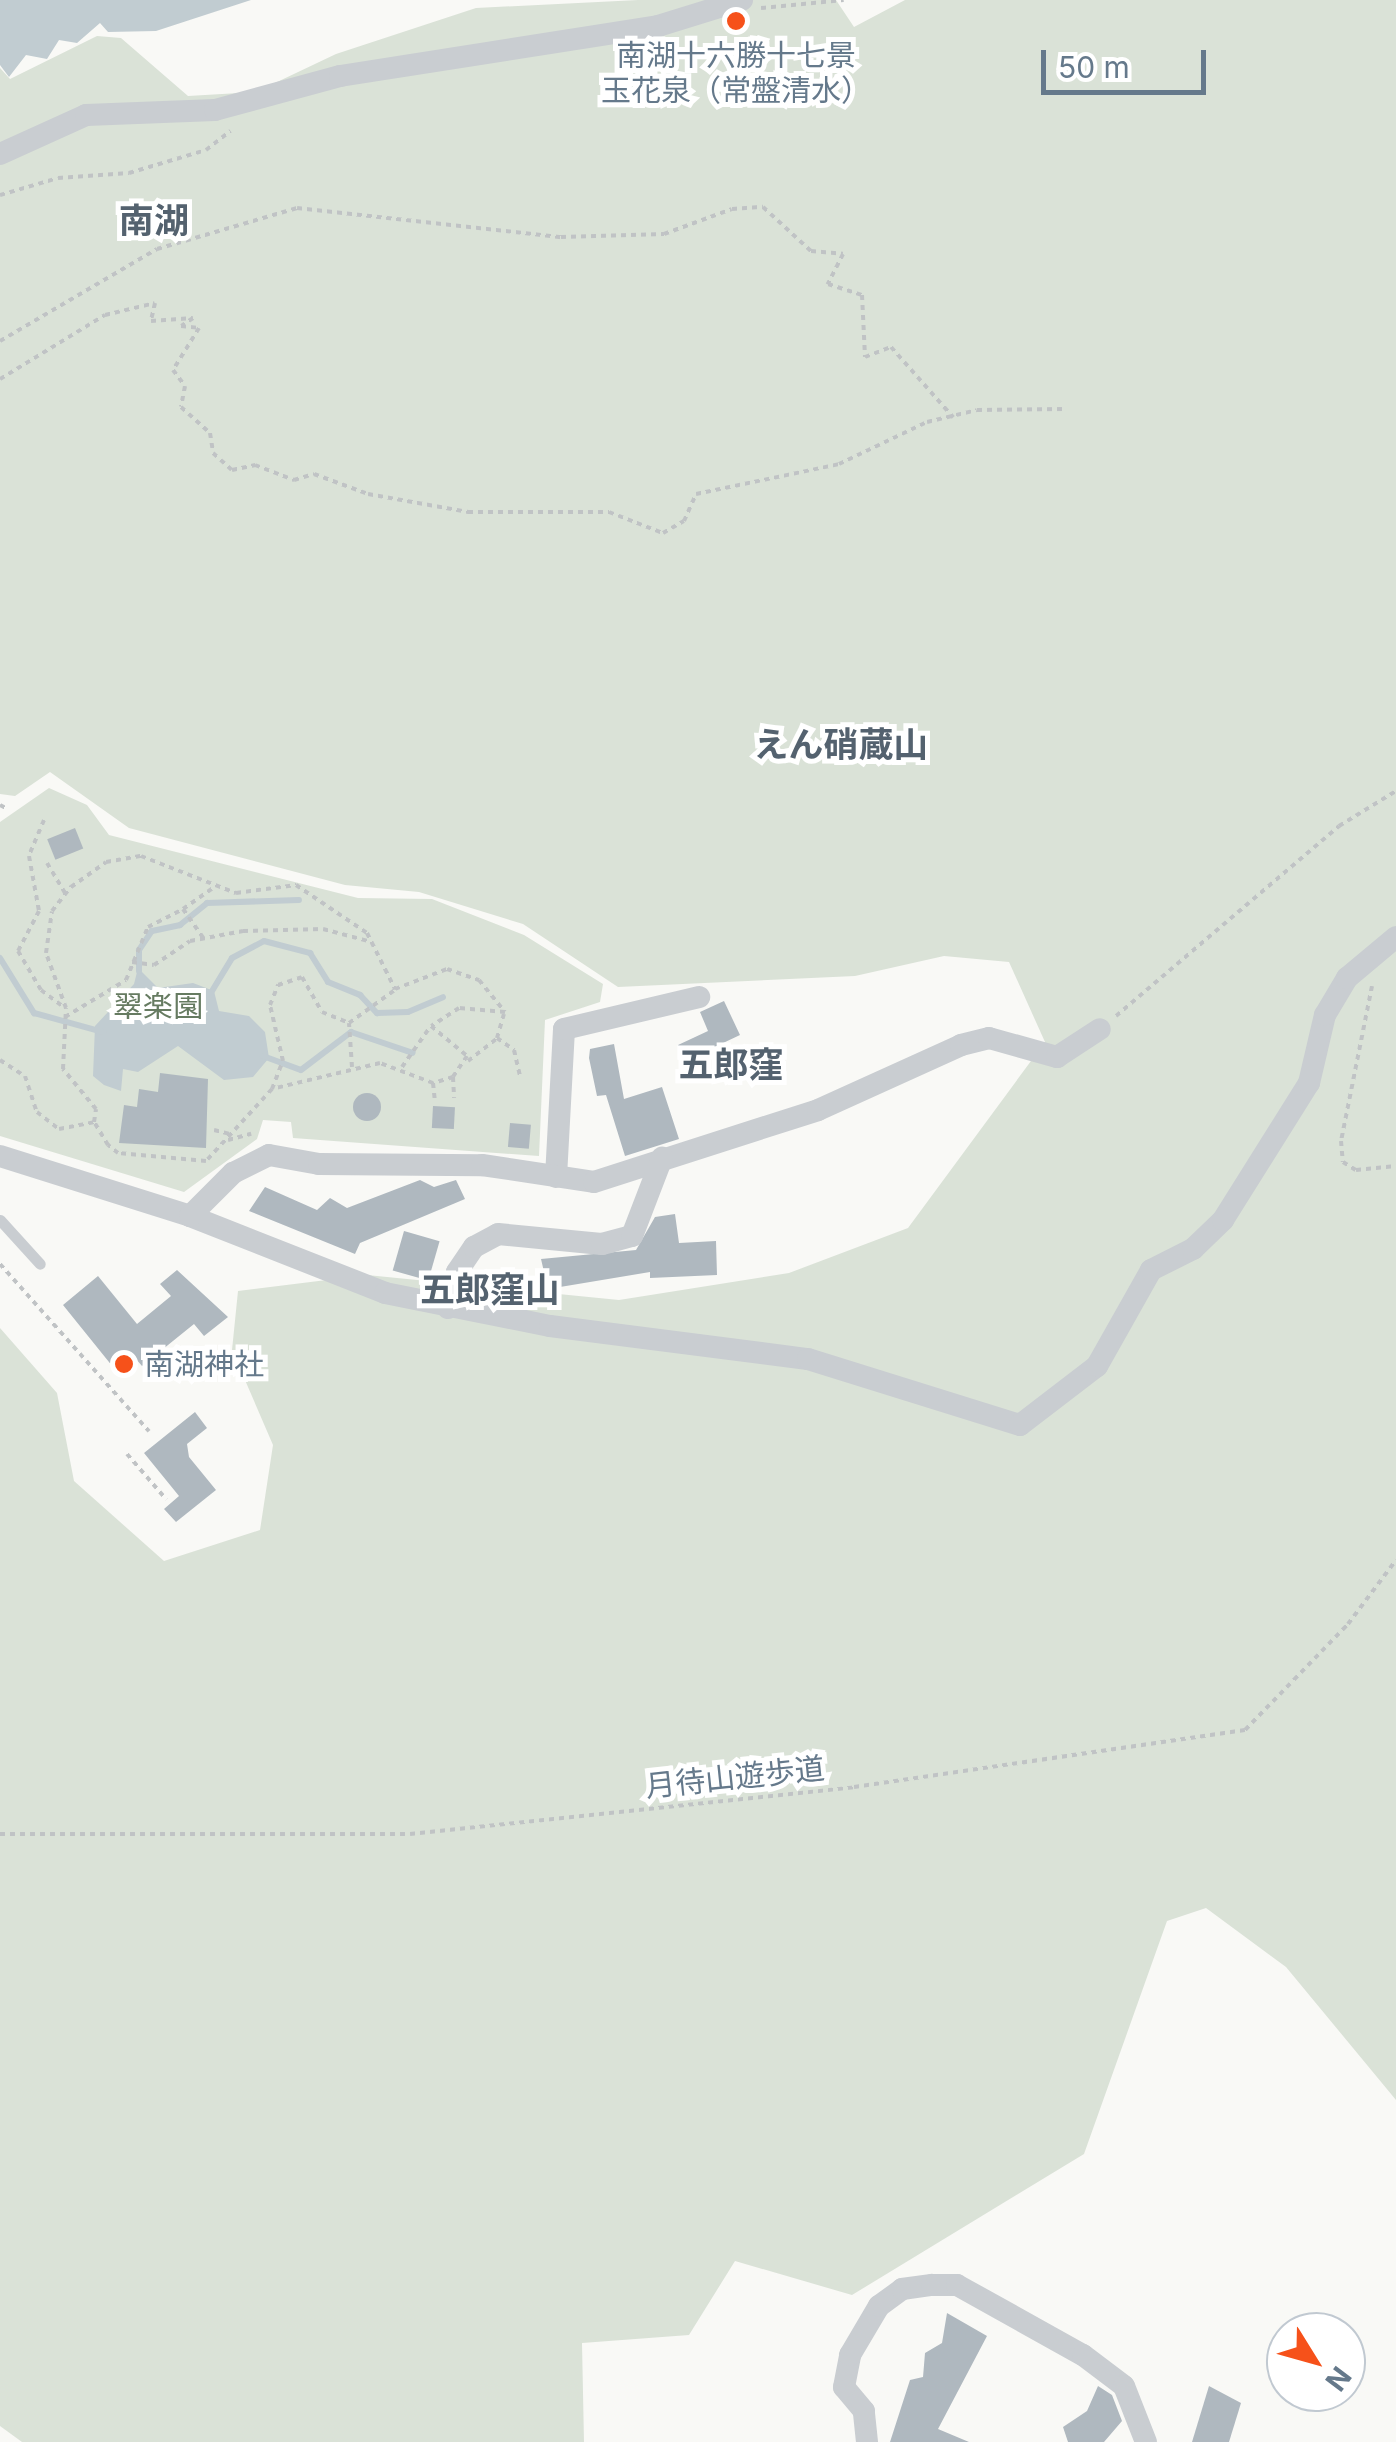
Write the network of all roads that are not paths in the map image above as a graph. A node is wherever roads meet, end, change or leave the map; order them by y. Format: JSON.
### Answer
{"nodes":[{"id":1,"x":745,"y":0,"type":"edge"},
{"id":2,"x":0,"y":154,"type":"edge"},
{"id":3,"x":1396,"y":937,"type":"edge"},
{"id":4,"x":699,"y":998,"type":"dead end"},
{"id":5,"x":1100,"y":1029,"type":"road end"},
{"id":6,"x":0,"y":1156,"type":"edge"},
{"id":7,"x":662,"y":1158,"type":"junction"},
{"id":8,"x":556,"y":1176,"type":"junction"},
{"id":9,"x":190,"y":1216,"type":"junction"},
{"id":10,"x":0,"y":1220,"type":"edge"},
{"id":11,"x":40,"y":1264,"type":"dead end"},
{"id":12,"x":448,"y":1308,"type":"junction"},
{"id":13,"x":867,"y":2442,"type":"edge"},
{"id":14,"x":1146,"y":2442,"type":"edge"}],
"edges":[{"from":1,"to":2,"type":"street"},
{"from":3,"to":12,"type":"street"},
{"from":4,"to":8,"type":"street"},
{"from":5,"to":7,"type":"street"},
{"from":6,"to":9,"type":"street"},
{"from":7,"to":8,"type":"street"},
{"from":7,"to":12,"type":"street"},
{"from":8,"to":9,"type":"street"},
{"from":9,"to":12,"type":"street"},
{"from":10,"to":11,"type":"lane"},
{"from":13,"to":14,"type":"street"}]}
